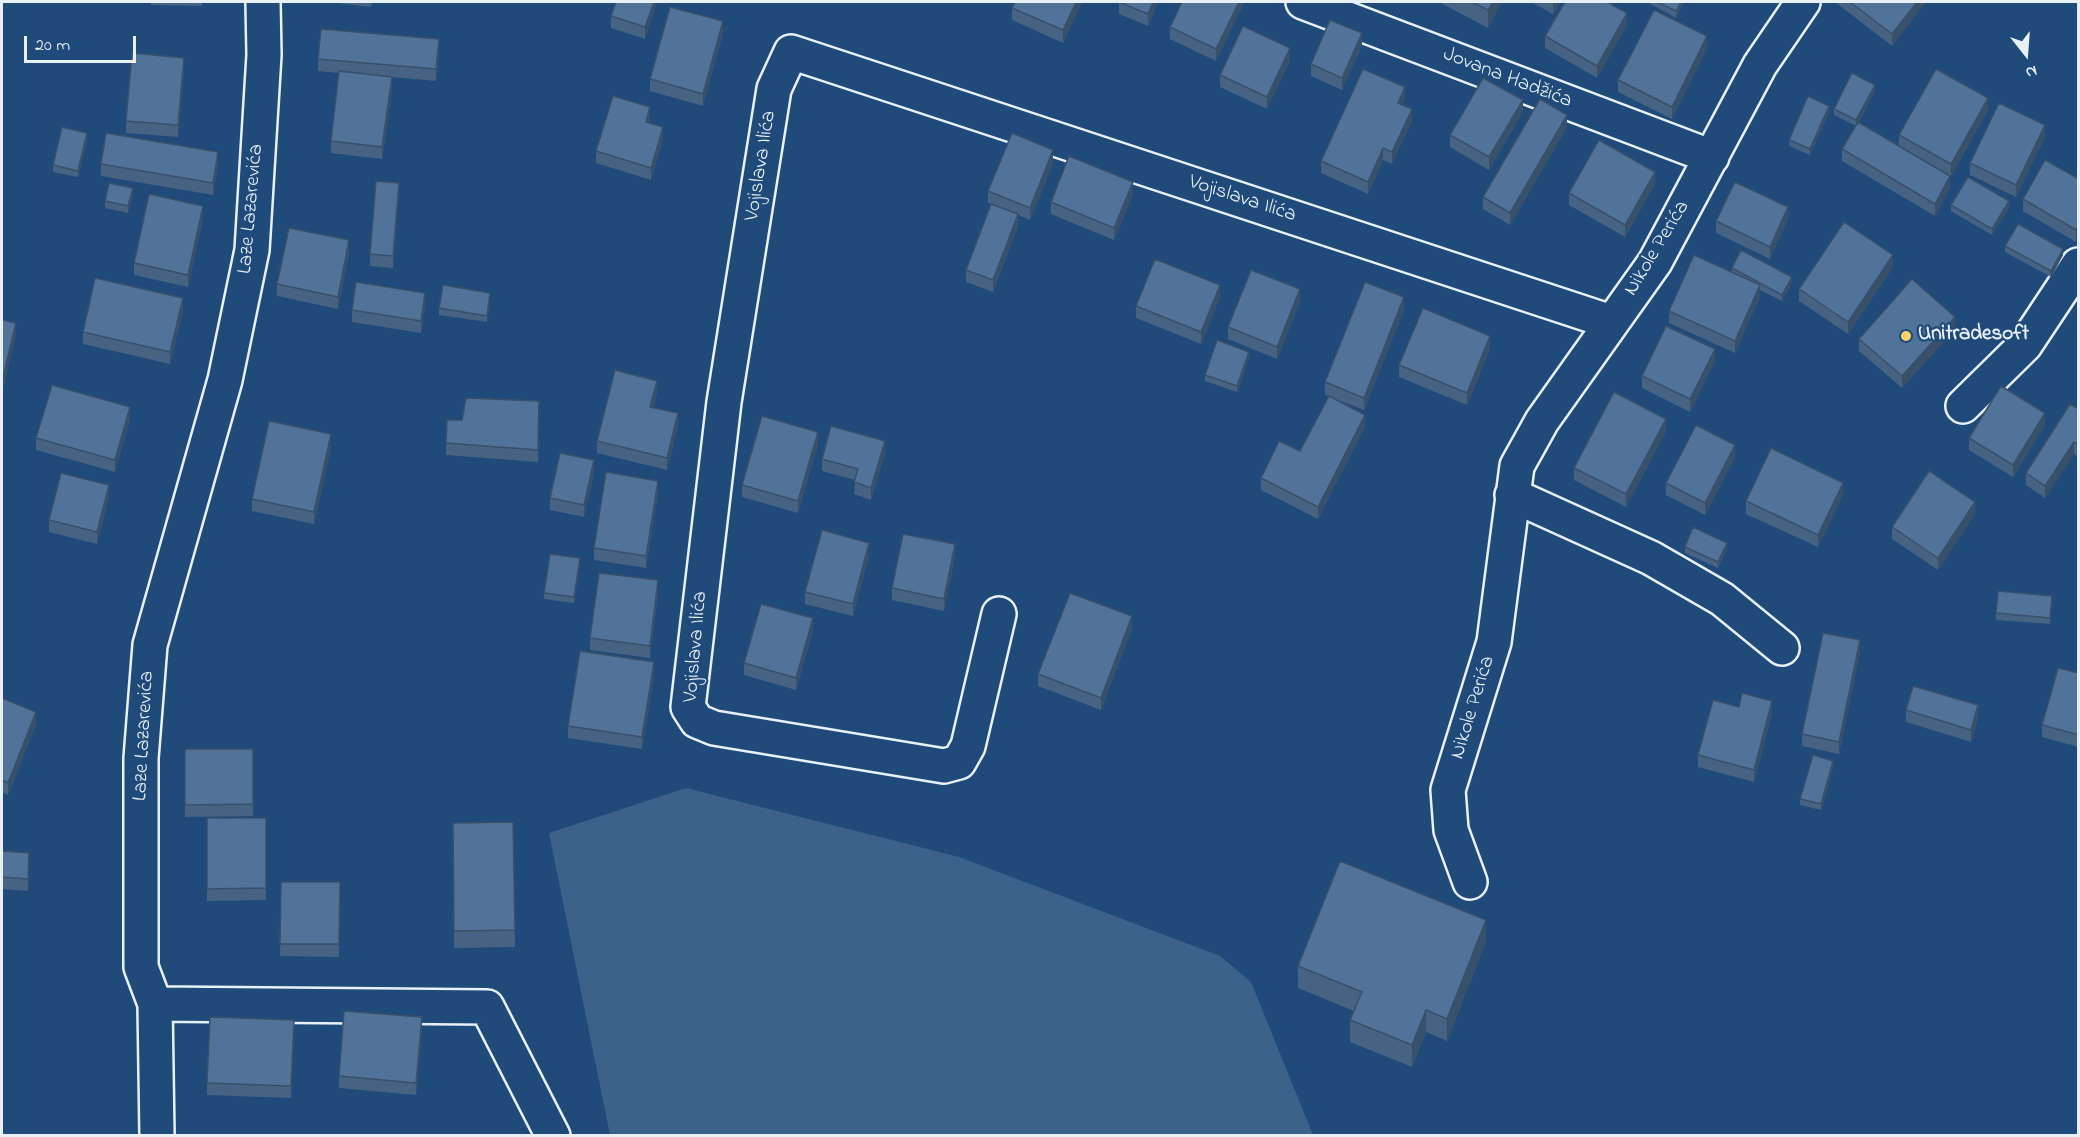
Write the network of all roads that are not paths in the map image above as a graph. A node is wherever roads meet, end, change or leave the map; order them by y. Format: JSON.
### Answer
{"nodes":[{"id":1,"x":263,"y":2,"type":"edge"},
{"id":2,"x":1303,"y":2,"type":"edge"},
{"id":3,"x":1803,"y":2,"type":"edge"},
{"id":4,"x":1712,"y":157,"type":"junction"},
{"id":5,"x":2079,"y":266,"type":"edge"},
{"id":6,"x":1611,"y":322,"type":"junction"},
{"id":7,"x":1963,"y":406,"type":"dead end"},
{"id":8,"x":1512,"y":495,"type":"junction"},
{"id":9,"x":999,"y":614,"type":"dead end"},
{"id":10,"x":1782,"y":648,"type":"dead end"},
{"id":11,"x":1470,"y":882,"type":"dead end"},
{"id":12,"x":154,"y":1004,"type":"junction"},
{"id":13,"x":157,"y":1136,"type":"edge"},
{"id":14,"x":553,"y":1136,"type":"edge"}],
"edges":[{"from":1,"to":12,"type":"street","name":"Laze Lazarevića"},
{"from":2,"to":4,"type":"street","name":"Jovana Hadžića"},
{"from":3,"to":4,"type":"street","name":"Nikole Perića"},
{"from":4,"to":6,"type":"street","name":"Nikole Perića"},
{"from":5,"to":7,"type":"street"},
{"from":6,"to":8,"type":"street","name":"Nikole Perića"},
{"from":6,"to":9,"type":"street","name":"Vojislava Ilića"},
{"from":8,"to":10,"type":"street"},
{"from":8,"to":11,"type":"street","name":"Nikole Perića"},
{"from":12,"to":13,"type":"street","name":"Laze Lazarevića"},
{"from":12,"to":14,"type":"street"}]}
